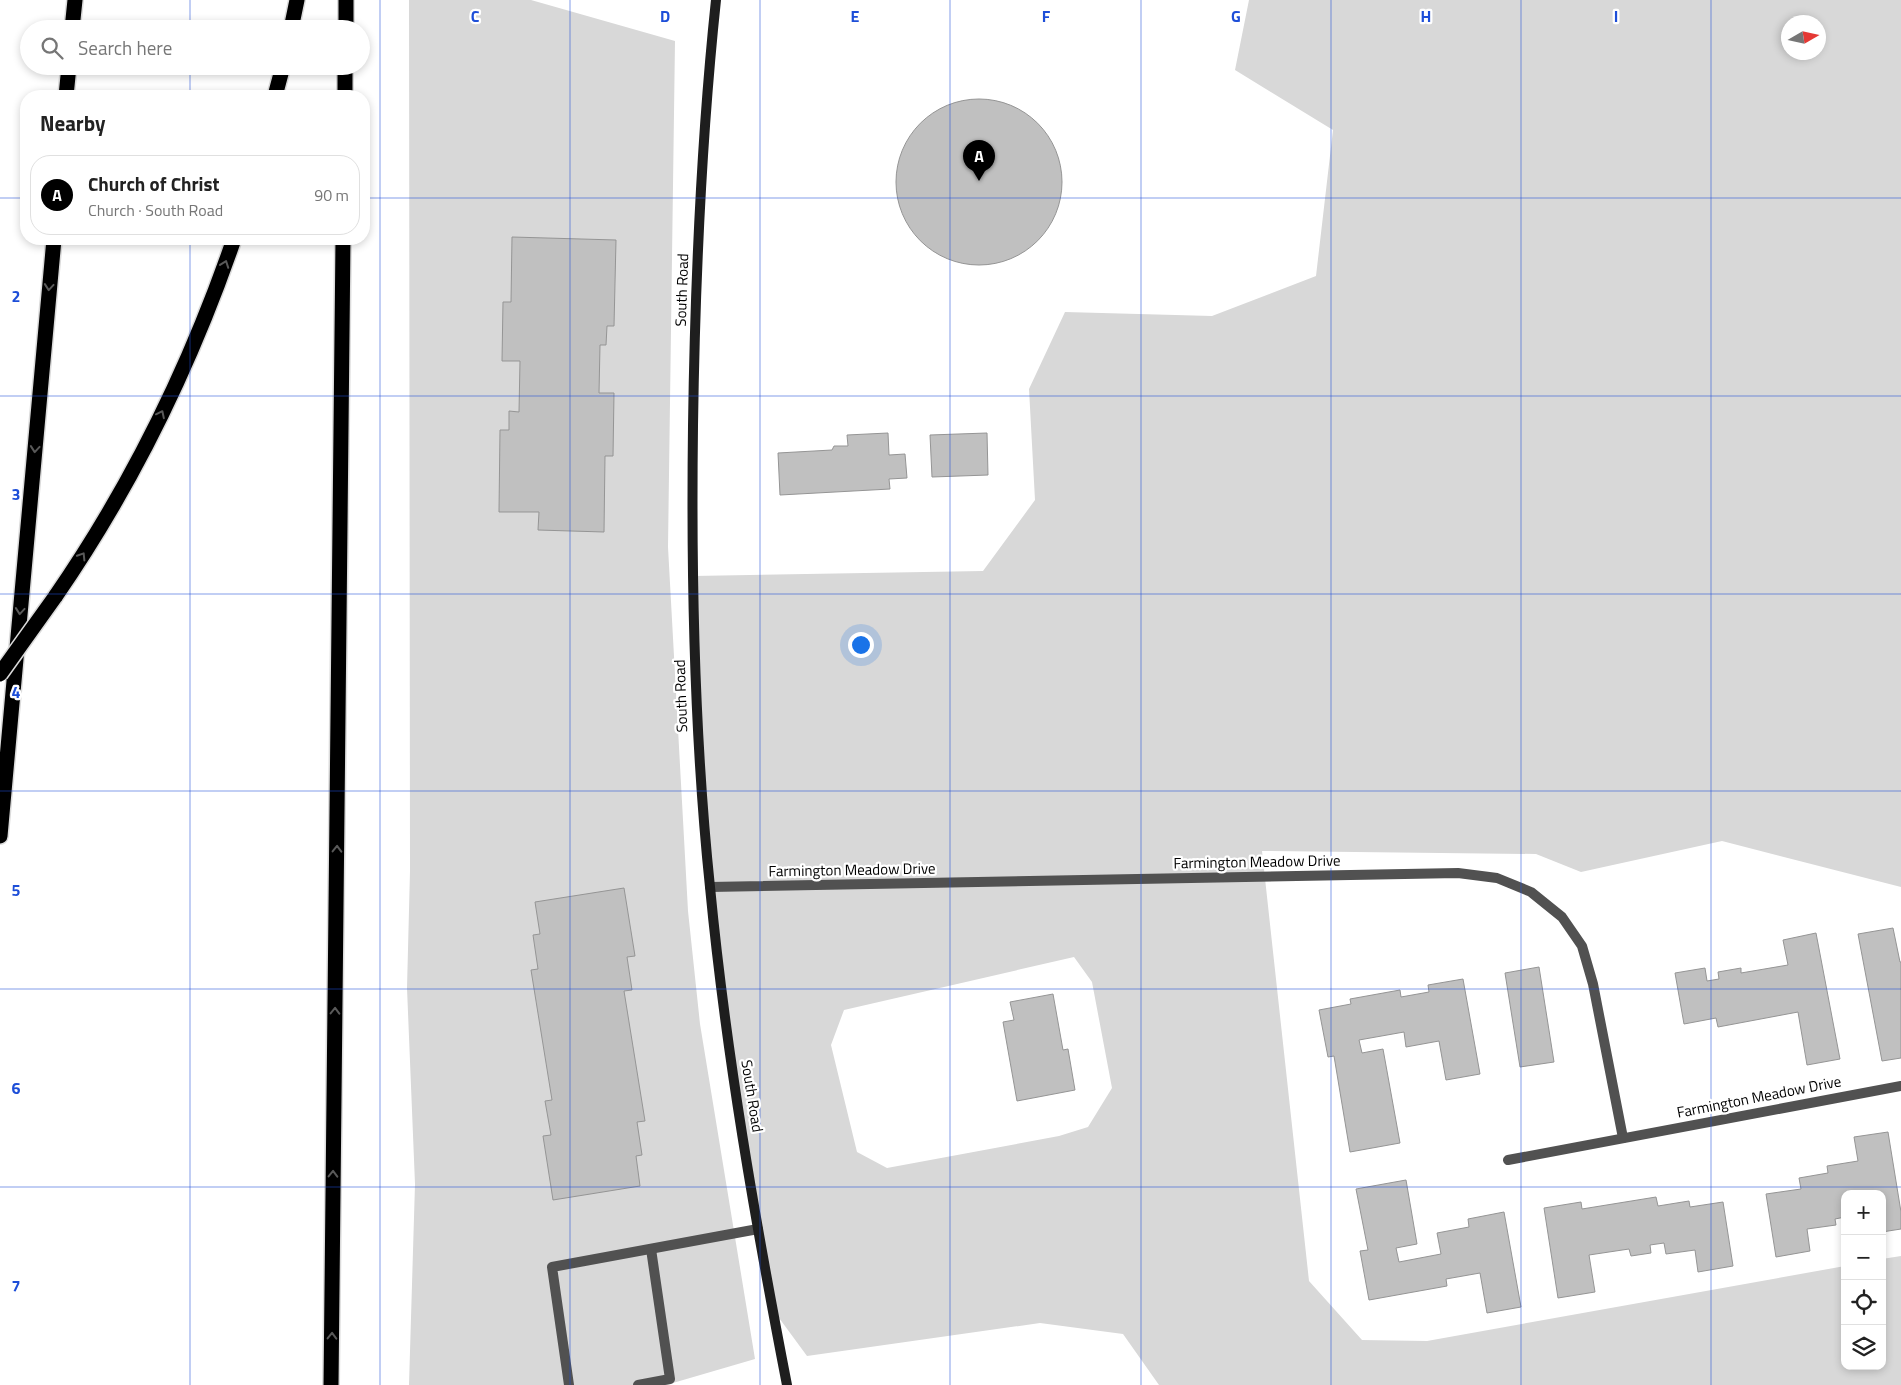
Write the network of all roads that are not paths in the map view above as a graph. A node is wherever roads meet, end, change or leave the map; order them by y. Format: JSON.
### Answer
{"nodes":[{"id":1,"x":75,"y":0,"type":"edge"},
{"id":2,"x":297,"y":0,"type":"edge"},
{"id":3,"x":346,"y":0,"type":"edge"},
{"id":4,"x":716,"y":0,"type":"edge"},
{"id":5,"x":73,"y":20,"type":"edge"},
{"id":6,"x":293,"y":20,"type":"edge"},
{"id":7,"x":346,"y":20,"type":"edge"},
{"id":8,"x":68,"y":75,"type":"edge"},
{"id":9,"x":281,"y":75,"type":"edge"},
{"id":10,"x":345,"y":75,"type":"edge"},
{"id":11,"x":67,"y":90,"type":"edge"},
{"id":12,"x":277,"y":90,"type":"edge"},
{"id":13,"x":345,"y":90,"type":"edge"},
{"id":14,"x":53,"y":245,"type":"edge"},
{"id":15,"x":232,"y":245,"type":"edge"},
{"id":16,"x":343,"y":245,"type":"edge"},
{"id":17,"x":0,"y":674,"type":"edge"},
{"id":18,"x":0,"y":836,"type":"edge"},
{"id":19,"x":710,"y":887,"type":"junction"},
{"id":20,"x":1901,"y":1086,"type":"edge"},
{"id":21,"x":1623,"y":1138,"type":"junction"},
{"id":22,"x":1508,"y":1160,"type":"dead end"},
{"id":23,"x":758,"y":1230,"type":"junction"},
{"id":24,"x":651,"y":1249,"type":"junction"},
{"id":25,"x":331,"y":1385,"type":"edge"},
{"id":26,"x":570,"y":1385,"type":"edge"},
{"id":27,"x":638,"y":1385,"type":"edge"},
{"id":28,"x":788,"y":1385,"type":"edge"}],
"edges":[{"from":1,"to":5,"type":"highway"},
{"from":2,"to":6,"type":"highway"},
{"from":3,"to":7,"type":"highway"},
{"from":4,"to":19,"type":"main road","name":"South Road"},
{"from":8,"to":11,"type":"highway"},
{"from":9,"to":12,"type":"highway"},
{"from":10,"to":13,"type":"highway"},
{"from":14,"to":18,"type":"highway","one_way":true},
{"from":17,"to":15,"type":"highway","one_way":true,"bridge":true},
{"from":25,"to":16,"type":"highway","one_way":true},
{"from":19,"to":21,"type":"street","name":"Farmington Meadow Drive"},
{"from":19,"to":23,"type":"main road","name":"South Road"},
{"from":20,"to":21,"type":"street","name":"Farmington Meadow Drive"},
{"from":21,"to":22,"type":"street","name":"Farmington Meadow Drive"},
{"from":23,"to":24,"type":"street"},
{"from":23,"to":28,"type":"main road","name":"South Road"},
{"from":24,"to":26,"type":"street"},
{"from":24,"to":27,"type":"street"}]}
